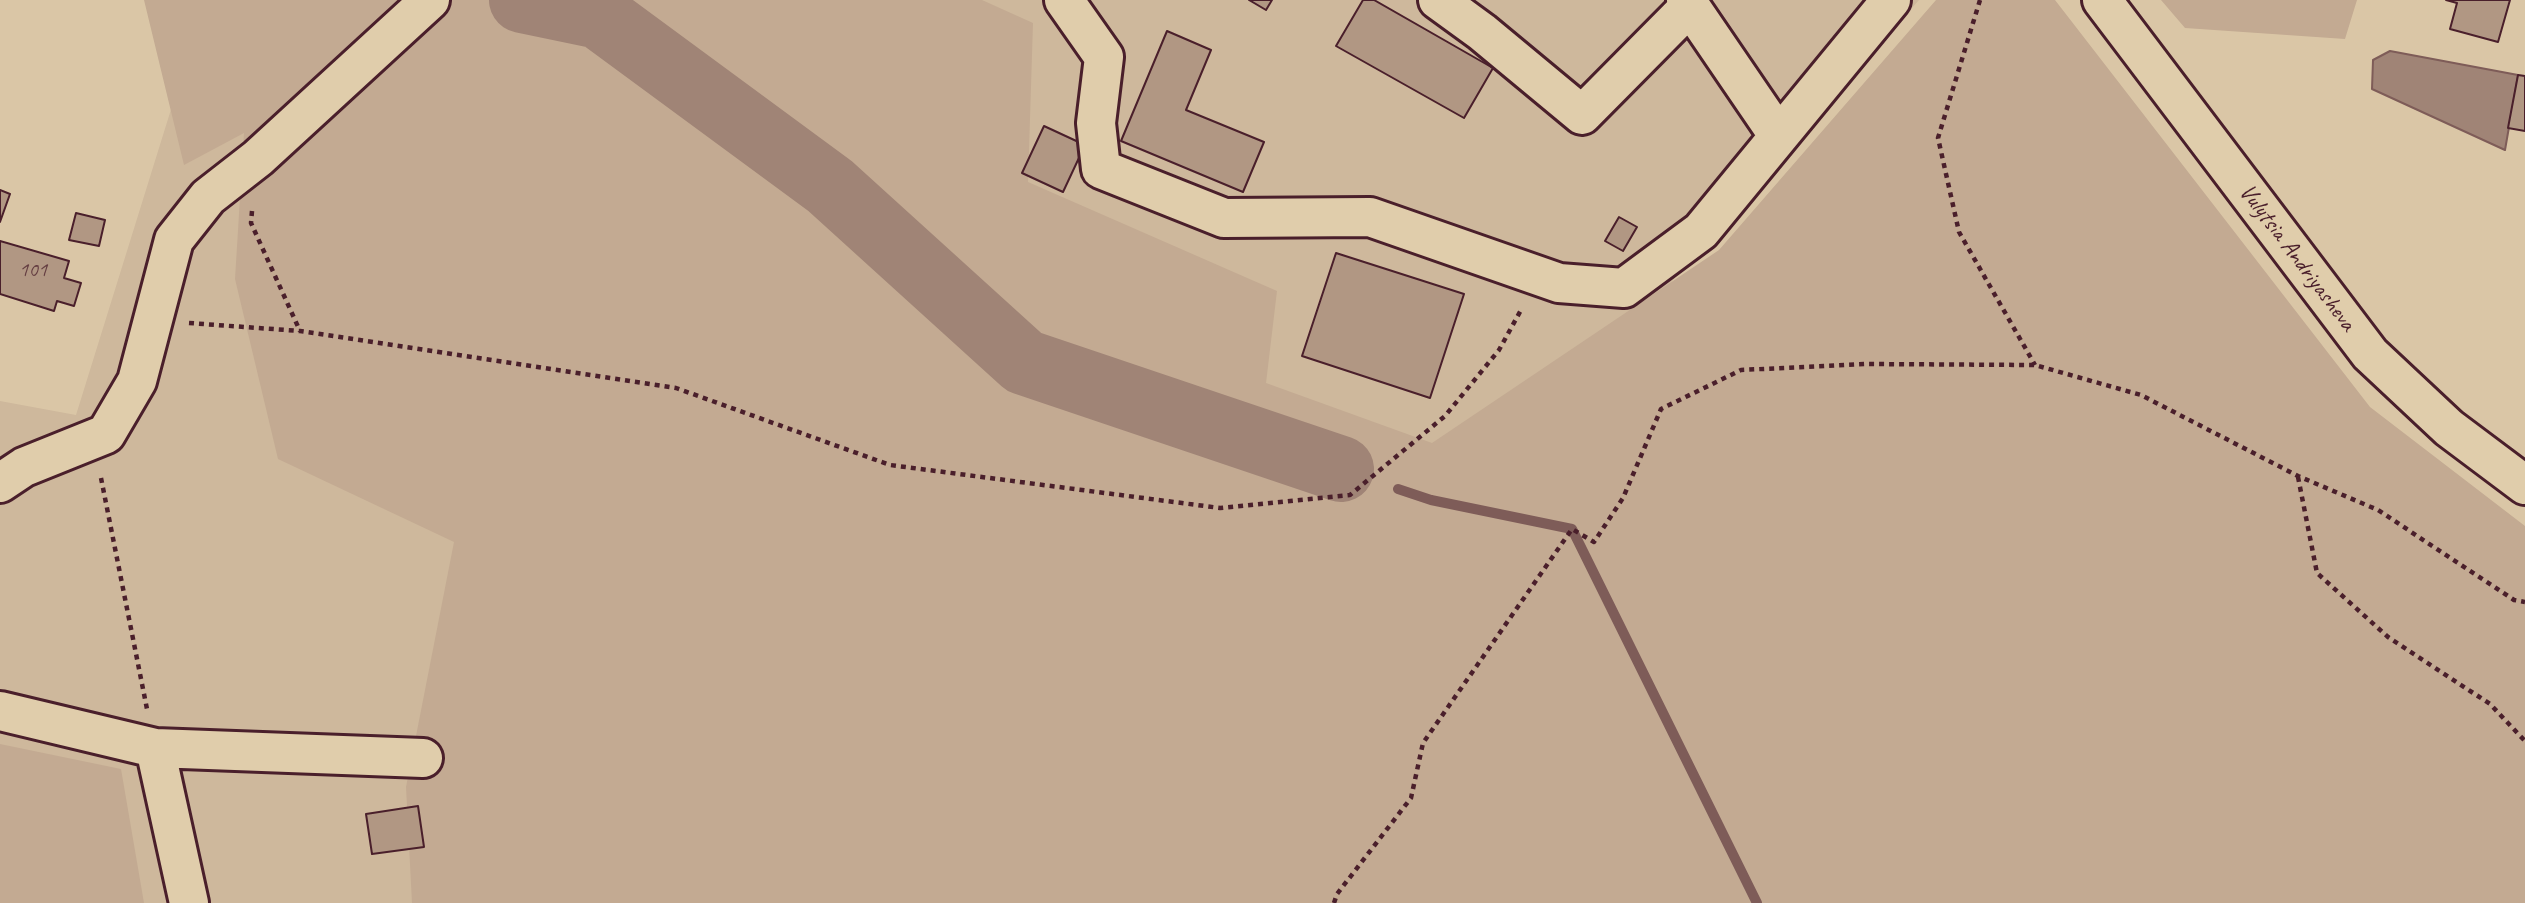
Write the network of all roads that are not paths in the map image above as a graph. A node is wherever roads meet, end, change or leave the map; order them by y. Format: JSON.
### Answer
{"nodes":[{"id":1,"x":430,"y":0,"type":"edge"},
{"id":2,"x":1064,"y":0,"type":"edge"},
{"id":3,"x":1438,"y":0,"type":"edge"},
{"id":4,"x":1891,"y":0,"type":"edge"},
{"id":5,"x":2102,"y":0,"type":"edge"},
{"id":6,"x":1688,"y":3,"type":"edge"},
{"id":7,"x":1778,"y":135,"type":"junction"},
{"id":8,"x":0,"y":483,"type":"edge"},
{"id":9,"x":2525,"y":485,"type":"edge"},
{"id":10,"x":0,"y":711,"type":"edge"},
{"id":11,"x":155,"y":748,"type":"junction"},
{"id":12,"x":423,"y":758,"type":"dead end"},
{"id":13,"x":189,"y":903,"type":"edge"}],
"edges":[{"from":1,"to":8,"type":"street"},
{"from":2,"to":7,"type":"street"},
{"from":3,"to":6,"type":"street"},
{"from":4,"to":7,"type":"street"},
{"from":5,"to":9,"type":"street","name":"Vulytsia Andriyasheva"},
{"from":6,"to":7,"type":"street"},
{"from":10,"to":11,"type":"street"},
{"from":11,"to":12,"type":"street"},
{"from":11,"to":13,"type":"street"}]}
